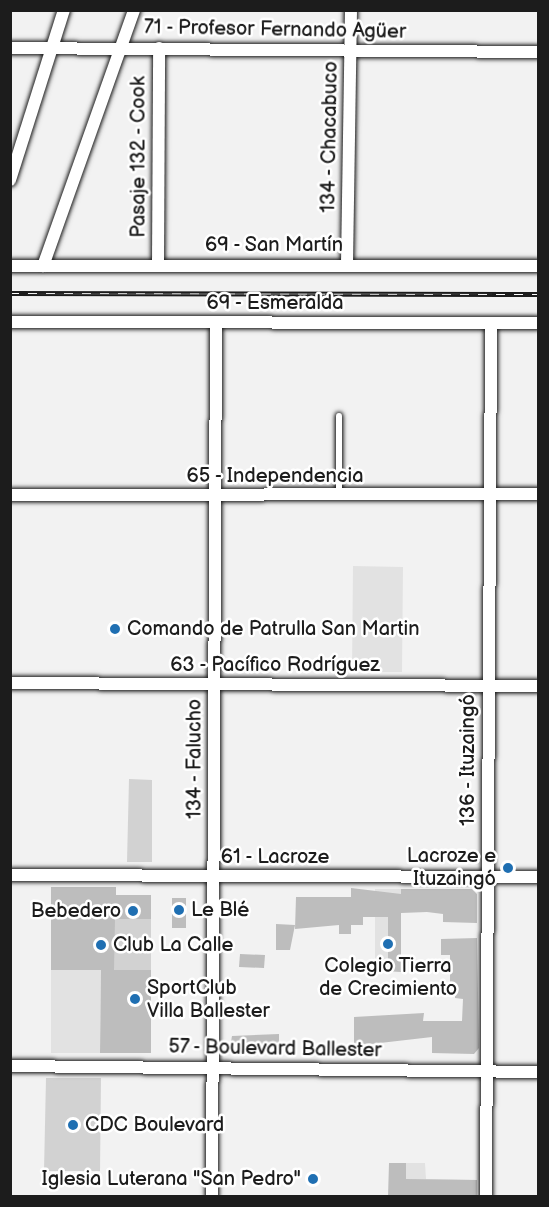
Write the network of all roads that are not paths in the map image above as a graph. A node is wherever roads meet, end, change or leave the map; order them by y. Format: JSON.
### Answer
{"nodes":[{"id":1,"x":64,"y":10,"type":"edge"},
{"id":2,"x":134,"y":10,"type":"edge"},
{"id":3,"x":351,"y":10,"type":"edge"},
{"id":4,"x":10,"y":48,"type":"edge"},
{"id":5,"x":53,"y":48,"type":"junction"},
{"id":6,"x":120,"y":48,"type":"junction"},
{"id":7,"x":159,"y":48,"type":"junction"},
{"id":8,"x":351,"y":50,"type":"junction"},
{"id":9,"x":538,"y":52,"type":"edge"},
{"id":10,"x":10,"y":180,"type":"edge"},
{"id":11,"x":347,"y":264,"type":"junction"},
{"id":12,"x":158,"y":265,"type":"junction"},
{"id":13,"x":10,"y":266,"type":"edge"},
{"id":14,"x":43,"y":266,"type":"junction"},
{"id":15,"x":538,"y":266,"type":"edge"},
{"id":16,"x":10,"y":322,"type":"edge"},
{"id":17,"x":216,"y":322,"type":"junction"},
{"id":18,"x":491,"y":323,"type":"junction"},
{"id":19,"x":538,"y":323,"type":"edge"},
{"id":20,"x":339,"y":416,"type":"dead end"},
{"id":21,"x":490,"y":494,"type":"junction"},
{"id":22,"x":10,"y":495,"type":"edge"},
{"id":23,"x":214,"y":495,"type":"junction"},
{"id":24,"x":538,"y":495,"type":"edge"},
{"id":25,"x":339,"y":496,"type":"junction"},
{"id":26,"x":10,"y":683,"type":"edge"},
{"id":27,"x":215,"y":684,"type":"junction"},
{"id":28,"x":488,"y":686,"type":"junction"},
{"id":29,"x":538,"y":686,"type":"edge"},
{"id":30,"x":10,"y":875,"type":"edge"},
{"id":31,"x":214,"y":876,"type":"junction"},
{"id":32,"x":487,"y":877,"type":"junction"},
{"id":33,"x":538,"y":877,"type":"edge"},
{"id":34,"x":10,"y":1066,"type":"edge"},
{"id":35,"x":213,"y":1067,"type":"junction"},
{"id":36,"x":538,"y":1072,"type":"edge"},
{"id":37,"x":485,"y":1073,"type":"junction"},
{"id":38,"x":212,"y":1197,"type":"edge"},
{"id":39,"x":486,"y":1197,"type":"edge"}],
"edges":[{"from":1,"to":5,"type":"street"},
{"from":2,"to":6,"type":"street"},
{"from":3,"to":8,"type":"street","name":"134 - Chacabuco"},
{"from":4,"to":5,"type":"street","name":"71 - Profesor Fernando Agüer"},
{"from":5,"to":6,"type":"street","name":"71 - Profesor Fernando Agüer"},
{"from":5,"to":10,"type":"street"},
{"from":6,"to":7,"type":"street","name":"71 - Profesor Fernando Agüer"},
{"from":6,"to":14,"type":"street"},
{"from":7,"to":8,"type":"street","name":"71 - Profesor Fernando Agüer"},
{"from":7,"to":12,"type":"street","name":"Pasaje 132 - Cook"},
{"from":8,"to":9,"type":"street","name":"71 - Profesor Fernando Agüer"},
{"from":8,"to":11,"type":"street","name":"134 - Chacabuco"},
{"from":11,"to":12,"type":"street","name":"69 - San Martín"},
{"from":11,"to":15,"type":"street","name":"69 - San Martín"},
{"from":12,"to":14,"type":"street","name":"69 - San Martín"},
{"from":13,"to":14,"type":"street","name":"69 - San Martín"},
{"from":16,"to":17,"type":"street","name":"69 - Esmeralda"},
{"from":17,"to":18,"type":"street","name":"69 - Esmeralda"},
{"from":17,"to":23,"type":"street","name":"134 - Falucho"},
{"from":18,"to":19,"type":"street","name":"69 - Esmeralda"},
{"from":18,"to":21,"type":"street","name":"136 - Ituzaingó"},
{"from":20,"to":25,"type":"lane"},
{"from":21,"to":24,"type":"street","name":"65 - Independencia"},
{"from":21,"to":25,"type":"street","name":"65 - Independencia"},
{"from":21,"to":28,"type":"street","name":"136 - Ituzaingó"},
{"from":22,"to":23,"type":"street","name":"65 - Independencia"},
{"from":23,"to":25,"type":"street","name":"65 - Independencia"},
{"from":23,"to":27,"type":"street","name":"134 - Falucho"},
{"from":26,"to":27,"type":"street","name":"63 - Pacífico Rodríguez"},
{"from":27,"to":28,"type":"street","name":"63 - Pacífico Rodríguez"},
{"from":27,"to":31,"type":"street","name":"134 - Falucho"},
{"from":28,"to":29,"type":"street","name":"63 - Pacífico Rodríguez"},
{"from":28,"to":32,"type":"street","name":"136 - Ituzaingó"},
{"from":30,"to":31,"type":"street","name":"61 - Lacroze"},
{"from":31,"to":32,"type":"street","name":"61 - Lacroze"},
{"from":31,"to":35,"type":"street","name":"134 - Falucho"},
{"from":32,"to":33,"type":"street","name":"61 - Lacroze"},
{"from":32,"to":37,"type":"street","name":"136 - Ituzaingó"},
{"from":34,"to":35,"type":"street","name":"57 - Boulevard Ballester"},
{"from":35,"to":37,"type":"street","name":"57 - Boulevard Ballester"},
{"from":35,"to":38,"type":"street","name":"134 - Falucho"},
{"from":36,"to":37,"type":"street","name":"57 - Boulevard Ballester"},
{"from":37,"to":39,"type":"street","name":"136 - Ituzaingó"}]}
